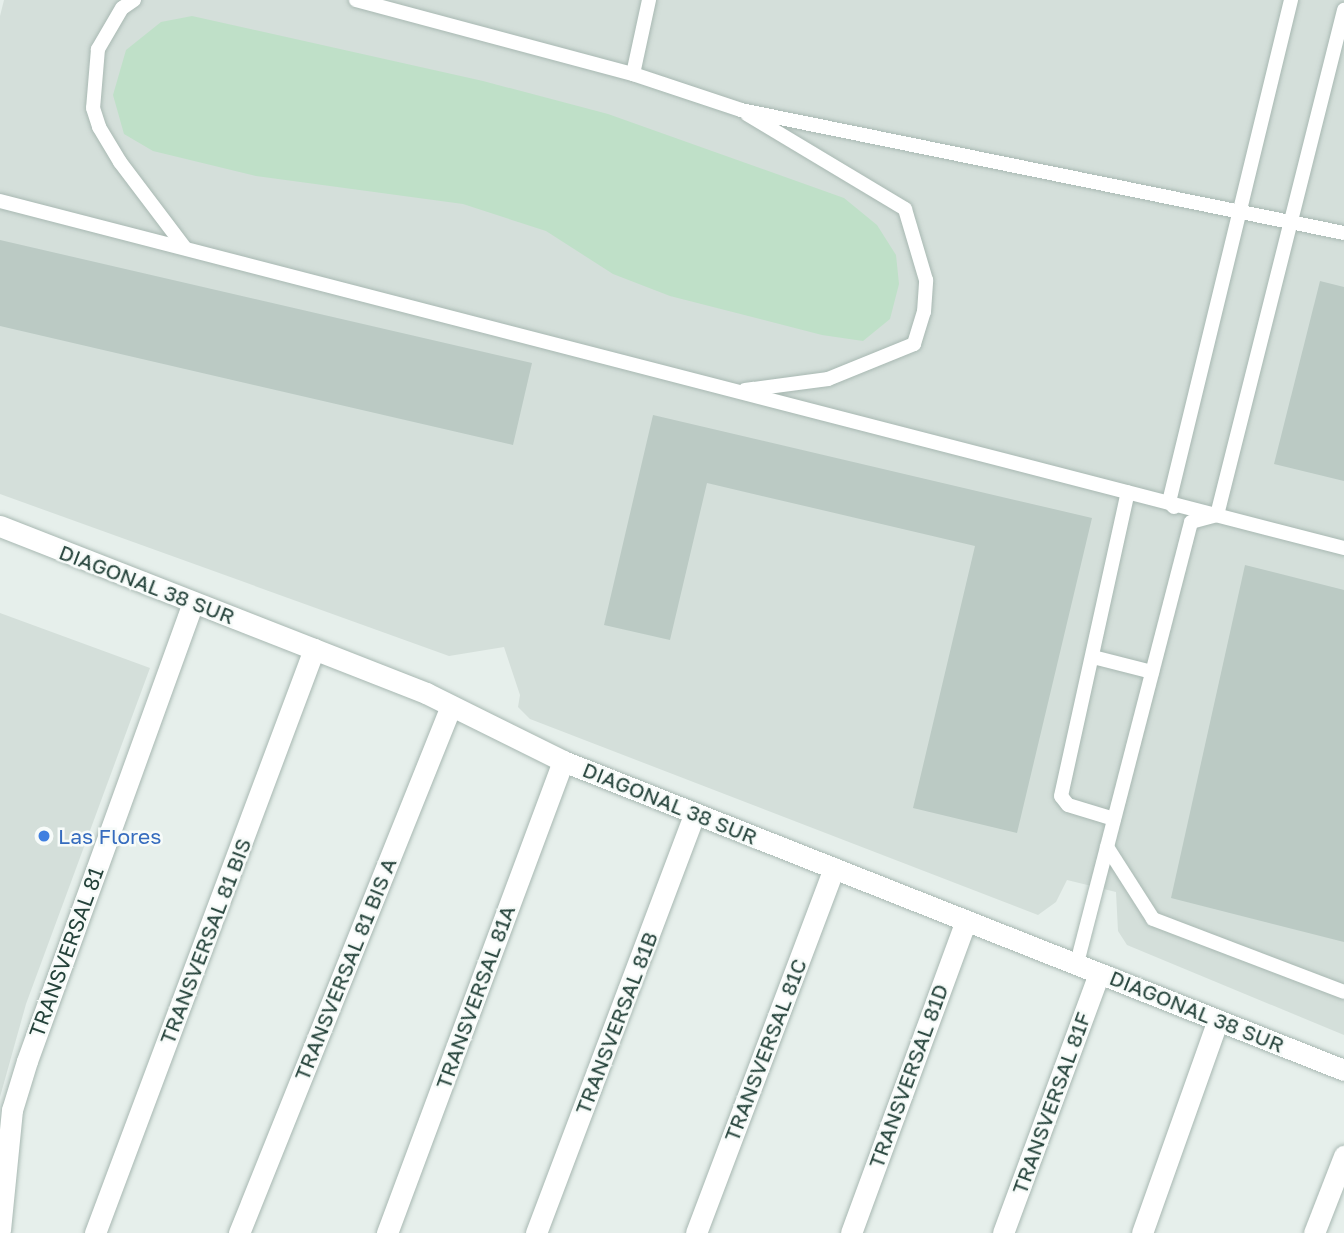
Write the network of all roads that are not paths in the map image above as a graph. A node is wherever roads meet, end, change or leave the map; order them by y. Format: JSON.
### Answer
{"nodes":[{"id":1,"x":134,"y":0,"type":"edge"},
{"id":2,"x":356,"y":0,"type":"edge"},
{"id":3,"x":649,"y":0,"type":"edge"},
{"id":4,"x":1291,"y":0,"type":"edge"},
{"id":5,"x":380,"y":3,"type":"edge"},
{"id":6,"x":1344,"y":10,"type":"edge"},
{"id":7,"x":633,"y":74,"type":"junction"},
{"id":8,"x":741,"y":110,"type":"junction"},
{"id":9,"x":0,"y":201,"type":"edge"},
{"id":10,"x":1241,"y":210,"type":"junction"},
{"id":11,"x":1291,"y":219,"type":"junction"},
{"id":12,"x":1344,"y":233,"type":"edge"},
{"id":13,"x":185,"y":248,"type":"junction"},
{"id":14,"x":736,"y":391,"type":"junction"},
{"id":15,"x":1128,"y":492,"type":"junction"},
{"id":16,"x":1169,"y":502,"type":"junction"},
{"id":17,"x":1217,"y":515,"type":"junction"},
{"id":18,"x":1191,"y":522,"type":"junction"},
{"id":19,"x":0,"y":526,"type":"edge"},
{"id":20,"x":1344,"y":548,"type":"edge"},
{"id":21,"x":193,"y":602,"type":"junction"},
{"id":22,"x":314,"y":649,"type":"junction"},
{"id":23,"x":1093,"y":657,"type":"junction"},
{"id":24,"x":1152,"y":672,"type":"junction"},
{"id":25,"x":451,"y":706,"type":"junction"},
{"id":26,"x":563,"y":761,"type":"junction"},
{"id":27,"x":695,"y":813,"type":"junction"},
{"id":28,"x":1114,"y":819,"type":"junction"},
{"id":29,"x":1107,"y":847,"type":"junction"},
{"id":30,"x":834,"y":867,"type":"junction"},
{"id":31,"x":966,"y":920,"type":"junction"},
{"id":32,"x":1077,"y":963,"type":"junction"},
{"id":33,"x":1099,"y":973,"type":"junction"},
{"id":34,"x":1344,"y":992,"type":"edge"},
{"id":35,"x":1218,"y":1020,"type":"junction"},
{"id":36,"x":1344,"y":1070,"type":"edge"},
{"id":37,"x":1344,"y":1156,"type":"edge"},
{"id":38,"x":0,"y":1230,"type":"edge"},
{"id":39,"x":95,"y":1233,"type":"edge"},
{"id":40,"x":239,"y":1233,"type":"edge"},
{"id":41,"x":387,"y":1233,"type":"edge"},
{"id":42,"x":536,"y":1233,"type":"edge"},
{"id":43,"x":696,"y":1233,"type":"edge"},
{"id":44,"x":851,"y":1233,"type":"edge"},
{"id":45,"x":1003,"y":1233,"type":"edge"},
{"id":46,"x":1142,"y":1233,"type":"edge"},
{"id":47,"x":1314,"y":1233,"type":"edge"}],
"edges":[{"from":1,"to":13,"type":"lane"},
{"from":2,"to":5,"type":"lane"},
{"from":3,"to":7,"type":"lane"},
{"from":4,"to":10,"type":"lane"},
{"from":5,"to":7,"type":"lane"},
{"from":6,"to":11,"type":"lane"},
{"from":7,"to":8,"type":"lane"},
{"from":8,"to":10,"type":"lane"},
{"from":8,"to":14,"type":"lane"},
{"from":9,"to":13,"type":"lane"},
{"from":10,"to":11,"type":"lane"},
{"from":10,"to":16,"type":"lane"},
{"from":11,"to":12,"type":"lane"},
{"from":11,"to":17,"type":"lane"},
{"from":13,"to":14,"type":"lane"},
{"from":14,"to":15,"type":"lane"},
{"from":15,"to":16,"type":"lane"},
{"from":15,"to":23,"type":"lane"},
{"from":16,"to":17,"type":"lane"},
{"from":16,"to":18,"type":"lane"},
{"from":17,"to":18,"type":"lane"},
{"from":17,"to":20,"type":"lane"},
{"from":18,"to":24,"type":"lane"},
{"from":19,"to":21,"type":"street","name":"DIAGONAL 38 SUR"},
{"from":21,"to":22,"type":"street","name":"DIAGONAL 38 SUR"},
{"from":21,"to":38,"type":"street","name":"TRANSVERSAL 81"},
{"from":22,"to":25,"type":"street","name":"DIAGONAL 38 SUR"},
{"from":22,"to":39,"type":"street","name":"TRANSVERSAL 81 BIS"},
{"from":23,"to":24,"type":"lane"},
{"from":23,"to":28,"type":"lane"},
{"from":24,"to":28,"type":"lane"},
{"from":25,"to":26,"type":"street","name":"DIAGONAL 38 SUR"},
{"from":25,"to":40,"type":"street","name":"TRANSVERSAL 81 BIS A"},
{"from":26,"to":27,"type":"street","name":"DIAGONAL 38 SUR"},
{"from":26,"to":41,"type":"street","name":"TRANSVERSAL 81A"},
{"from":27,"to":30,"type":"street","name":"DIAGONAL 38 SUR"},
{"from":27,"to":42,"type":"street","name":"TRANSVERSAL 81B"},
{"from":28,"to":29,"type":"lane"},
{"from":29,"to":32,"type":"lane"},
{"from":29,"to":34,"type":"lane"},
{"from":30,"to":31,"type":"street","name":"DIAGONAL 38 SUR"},
{"from":30,"to":43,"type":"street","name":"TRANSVERSAL 81C"},
{"from":31,"to":32,"type":"street","name":"DIAGONAL 38 SUR"},
{"from":31,"to":44,"type":"street","name":"TRANSVERSAL 81D"},
{"from":32,"to":33,"type":"street","name":"DIAGONAL 38 SUR"},
{"from":33,"to":35,"type":"street","name":"DIAGONAL 38 SUR"},
{"from":33,"to":45,"type":"street","name":"TRANSVERSAL 81F"},
{"from":35,"to":36,"type":"street","name":"DIAGONAL 38 SUR"},
{"from":35,"to":46,"type":"street"},
{"from":37,"to":47,"type":"street"}]}
